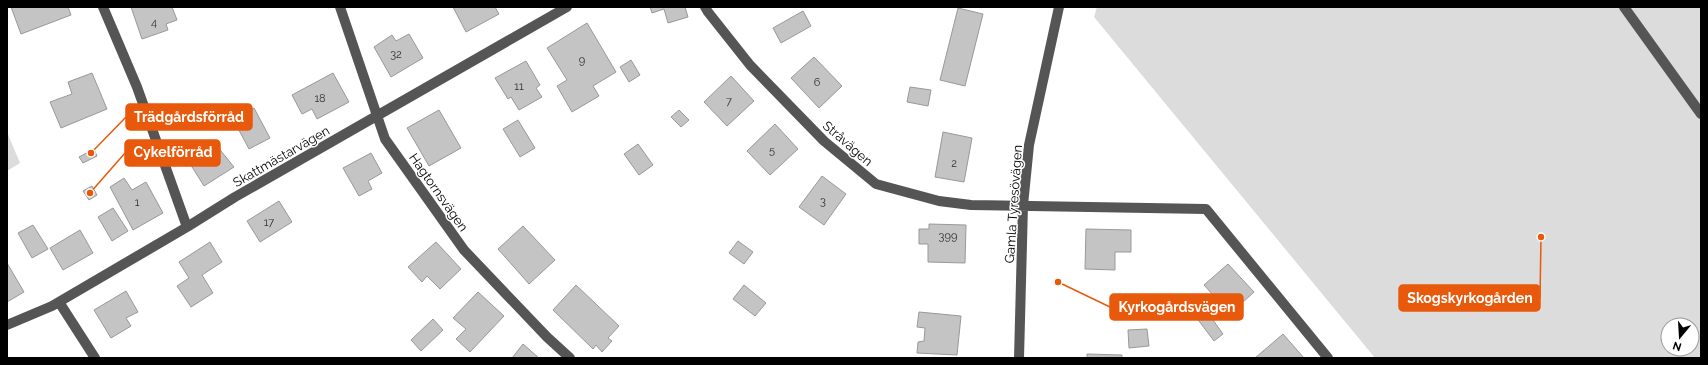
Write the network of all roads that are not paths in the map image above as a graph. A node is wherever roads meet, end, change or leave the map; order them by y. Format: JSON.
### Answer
{"nodes":[{"id":1,"x":103,"y":7,"type":"edge"},
{"id":2,"x":340,"y":7,"type":"edge"},
{"id":3,"x":567,"y":7,"type":"edge"},
{"id":4,"x":706,"y":7,"type":"edge"},
{"id":5,"x":1059,"y":7,"type":"edge"},
{"id":6,"x":1624,"y":7,"type":"edge"},
{"id":7,"x":1701,"y":114,"type":"edge"},
{"id":8,"x":376,"y":116,"type":"junction"},
{"id":9,"x":1023,"y":205,"type":"junction"},
{"id":10,"x":187,"y":227,"type":"junction"},
{"id":11,"x":59,"y":302,"type":"junction"},
{"id":12,"x":7,"y":325,"type":"edge"},
{"id":13,"x":95,"y":358,"type":"edge"},
{"id":14,"x":570,"y":358,"type":"edge"},
{"id":15,"x":1019,"y":358,"type":"edge"},
{"id":16,"x":1328,"y":358,"type":"edge"}],
"edges":[{"from":1,"to":10,"type":"street"},
{"from":2,"to":8,"type":"street","name":"Hagtornsvägen"},
{"from":3,"to":8,"type":"street","name":"Skattmästarvägen"},
{"from":4,"to":9,"type":"street","name":"Stråvägen"},
{"from":5,"to":9,"type":"street","name":"Gamla Tyresövägen"},
{"from":6,"to":7,"type":"street"},
{"from":8,"to":10,"type":"street","name":"Skattmästarvägen"},
{"from":8,"to":14,"type":"street","name":"Hagtornsvägen"},
{"from":9,"to":15,"type":"street","name":"Gamla Tyresövägen"},
{"from":9,"to":16,"type":"street","name":"Stråvägen"},
{"from":10,"to":11,"type":"street","name":"Skattmästarvägen"},
{"from":11,"to":12,"type":"street","name":"Skattmästarvägen"},
{"from":11,"to":13,"type":"street"}]}
